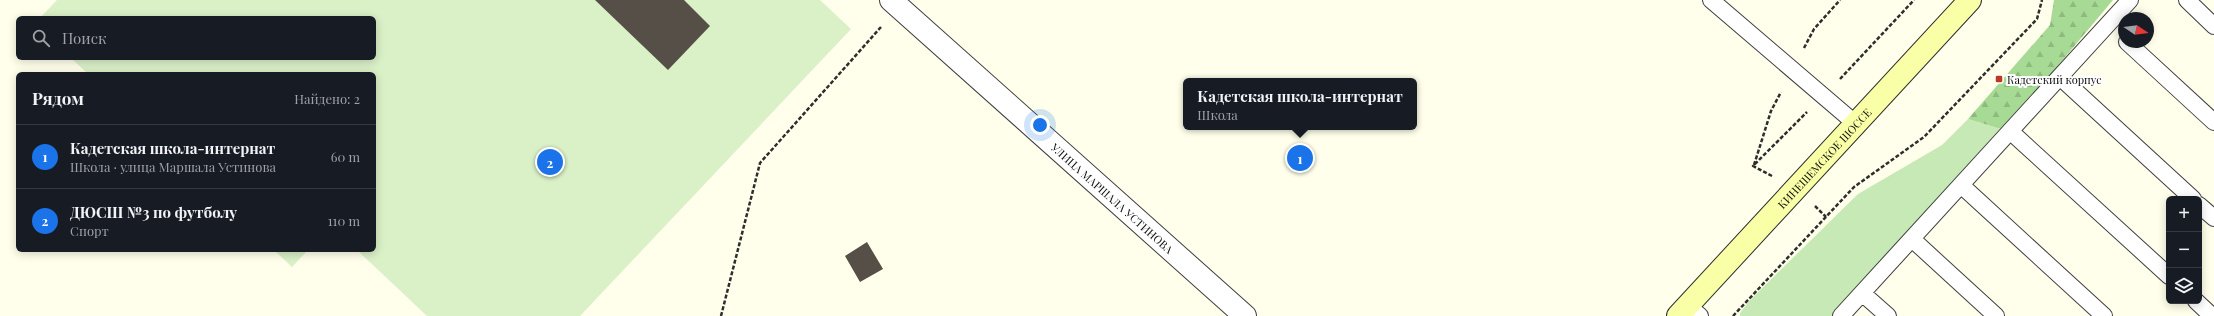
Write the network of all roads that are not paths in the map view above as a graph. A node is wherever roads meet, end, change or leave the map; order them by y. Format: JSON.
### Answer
{"nodes":[{"id":1,"x":1711,"y":0,"type":"edge"},
{"id":2,"x":1970,"y":0,"type":"edge"},
{"id":3,"x":2130,"y":0,"type":"edge"},
{"id":4,"x":2187,"y":0,"type":"edge"},
{"id":5,"x":895,"y":3,"type":"edge"},
{"id":6,"x":2108,"y":24,"type":"junction"},
{"id":7,"x":2214,"y":26,"type":"edge"},
{"id":8,"x":2118,"y":33,"type":"edge"},
{"id":9,"x":2134,"y":48,"type":"edge"},
{"id":10,"x":2060,"y":77,"type":"junction"},
{"id":11,"x":2214,"y":122,"type":"edge"},
{"id":12,"x":1856,"y":124,"type":"junction"},
{"id":13,"x":2010,"y":131,"type":"junction"},
{"id":14,"x":1961,"y":185,"type":"junction"},
{"id":15,"x":2190,"y":196,"type":"edge"},
{"id":16,"x":2202,"y":208,"type":"edge"},
{"id":17,"x":2214,"y":218,"type":"edge"},
{"id":18,"x":1912,"y":239,"type":"junction"},
{"id":19,"x":2166,"y":273,"type":"edge"},
{"id":20,"x":1862,"y":293,"type":"junction"},
{"id":21,"x":2199,"y":304,"type":"edge"},
{"id":22,"x":1689,"y":313,"type":"edge"},
{"id":23,"x":1245,"y":316,"type":"edge"},
{"id":24,"x":1841,"y":316,"type":"edge"},
{"id":25,"x":1888,"y":316,"type":"edge"},
{"id":26,"x":1996,"y":316,"type":"edge"},
{"id":27,"x":2104,"y":316,"type":"edge"},
{"id":28,"x":2212,"y":316,"type":"edge"}],
"edges":[{"from":1,"to":12,"type":"lane"},
{"from":2,"to":12,"type":"main road","name":"КИНЕШЕМСКОЕ ШОССЕ"},
{"from":3,"to":6,"type":"lane"},
{"from":4,"to":7,"type":"lane"},
{"from":5,"to":23,"type":"street","name":"УЛИЦА МАРШАЛА УСТИНОВА"},
{"from":6,"to":8,"type":"lane"},
{"from":6,"to":10,"type":"lane"},
{"from":9,"to":11,"type":"lane"},
{"from":10,"to":13,"type":"lane"},
{"from":10,"to":15,"type":"lane"},
{"from":12,"to":22,"type":"main road","name":"КИНЕШЕМСКОЕ ШОССЕ"},
{"from":13,"to":14,"type":"lane"},
{"from":13,"to":19,"type":"lane"},
{"from":14,"to":18,"type":"lane"},
{"from":14,"to":27,"type":"lane"},
{"from":16,"to":17,"type":"lane"},
{"from":18,"to":20,"type":"lane"},
{"from":18,"to":26,"type":"lane"},
{"from":20,"to":24,"type":"lane"},
{"from":20,"to":25,"type":"lane"},
{"from":21,"to":28,"type":"lane"}]}
